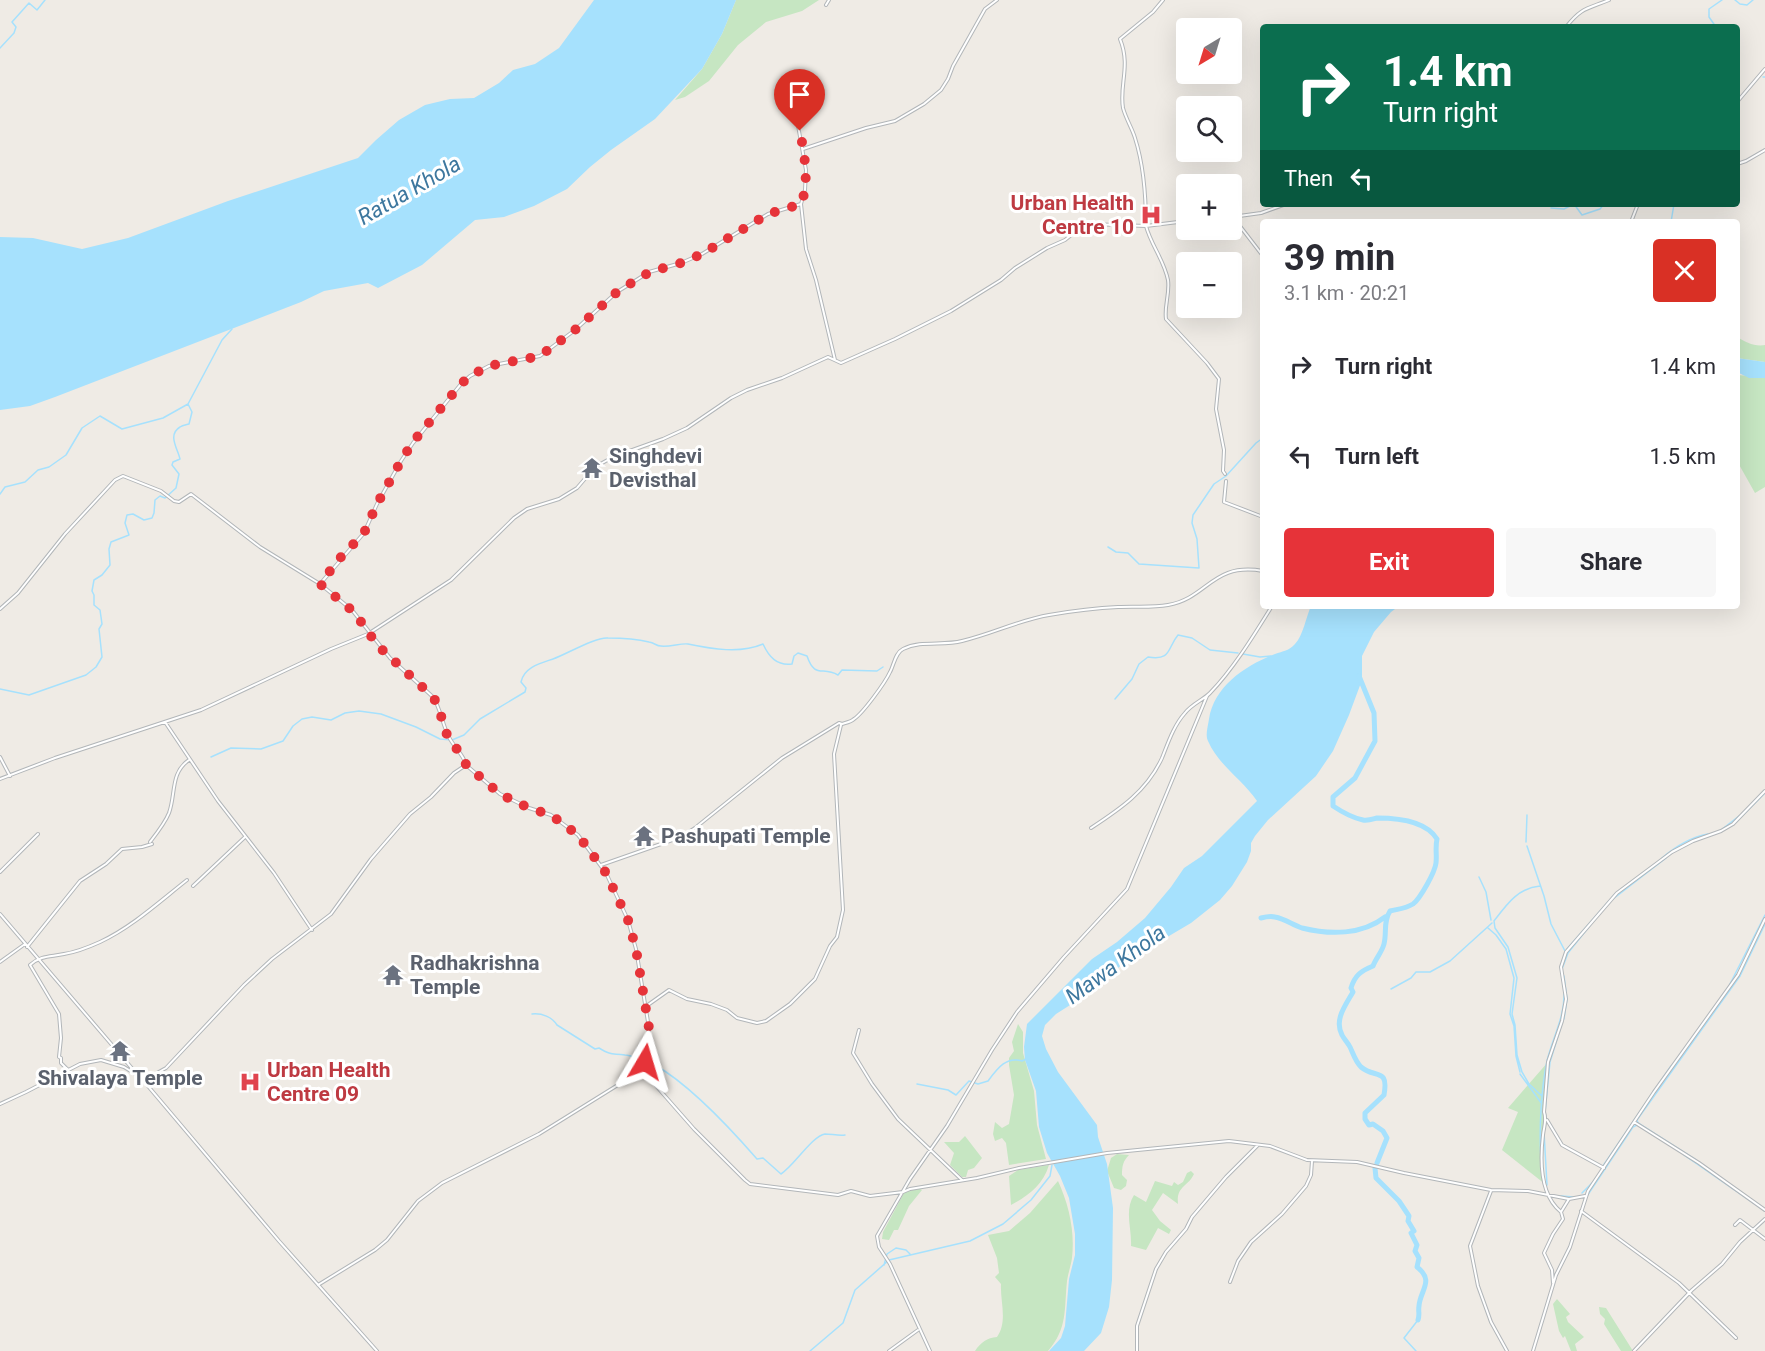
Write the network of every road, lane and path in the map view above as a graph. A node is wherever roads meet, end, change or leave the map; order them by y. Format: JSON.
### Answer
{"nodes":[{"id":1,"x":830,"y":0,"type":"edge"},
{"id":2,"x":997,"y":0,"type":"edge"},
{"id":3,"x":1163,"y":0,"type":"edge"},
{"id":4,"x":1609,"y":0,"type":"edge"},
{"id":5,"x":826,"y":5,"type":"dead end"},
{"id":6,"x":1569,"y":24,"type":"edge"},
{"id":7,"x":1765,"y":69,"type":"edge"},
{"id":8,"x":790,"y":81,"type":"dead end"},
{"id":9,"x":1740,"y":98,"type":"edge"},
{"id":10,"x":803,"y":149,"type":"junction"},
{"id":11,"x":1765,"y":150,"type":"edge"},
{"id":12,"x":1740,"y":163,"type":"edge"},
{"id":13,"x":801,"y":204,"type":"junction"},
{"id":14,"x":1278,"y":207,"type":"edge"},
{"id":15,"x":1242,"y":216,"type":"edge"},
{"id":16,"x":1176,"y":222,"type":"edge"},
{"id":17,"x":1146,"y":226,"type":"junction"},
{"id":18,"x":1242,"y":230,"type":"edge"},
{"id":19,"x":1260,"y":252,"type":"edge"},
{"id":20,"x":835,"y":360,"type":"junction"},
{"id":21,"x":1225,"y":474,"type":"dead end"},
{"id":22,"x":1226,"y":481,"type":"dead end"},
{"id":23,"x":1260,"y":517,"type":"edge"},
{"id":24,"x":1260,"y":571,"type":"edge"},
{"id":25,"x":320,"y":584,"type":"junction"},
{"id":26,"x":0,"y":609,"type":"edge"},
{"id":27,"x":1270,"y":609,"type":"edge"},
{"id":28,"x":370,"y":633,"type":"junction"},
{"id":29,"x":1207,"y":696,"type":"junction"},
{"id":30,"x":165,"y":722,"type":"junction"},
{"id":31,"x":842,"y":724,"type":"junction"},
{"id":32,"x":0,"y":757,"type":"edge"},
{"id":33,"x":189,"y":760,"type":"junction"},
{"id":34,"x":466,"y":765,"type":"junction"},
{"id":35,"x":10,"y":776,"type":"junction"},
{"id":36,"x":0,"y":779,"type":"edge"},
{"id":37,"x":1765,"y":791,"type":"edge"},
{"id":38,"x":1090,"y":828,"type":"dead end"},
{"id":39,"x":38,"y":834,"type":"dead end"},
{"id":40,"x":245,"y":836,"type":"junction"},
{"id":41,"x":601,"y":865,"type":"junction"},
{"id":42,"x":0,"y":872,"type":"edge"},
{"id":43,"x":187,"y":880,"type":"dead end"},
{"id":44,"x":193,"y":886,"type":"dead end"},
{"id":45,"x":0,"y":914,"type":"edge"},
{"id":46,"x":1765,"y":919,"type":"edge"},
{"id":47,"x":312,"y":930,"type":"junction"},
{"id":48,"x":26,"y":946,"type":"junction"},
{"id":49,"x":37,"y":959,"type":"junction"},
{"id":50,"x":0,"y":962,"type":"edge"},
{"id":51,"x":645,"y":1007,"type":"junction"},
{"id":52,"x":859,"y":1030,"type":"dead end"},
{"id":53,"x":68,"y":1070,"type":"junction"},
{"id":54,"x":642,"y":1071,"type":"junction"},
{"id":55,"x":138,"y":1076,"type":"junction"},
{"id":56,"x":0,"y":1104,"type":"edge"},
{"id":57,"x":1546,"y":1118,"type":"junction"},
{"id":58,"x":1634,"y":1122,"type":"junction"},
{"id":59,"x":1258,"y":1145,"type":"junction"},
{"id":60,"x":931,"y":1149,"type":"junction"},
{"id":61,"x":1312,"y":1161,"type":"junction"},
{"id":62,"x":1604,"y":1168,"type":"junction"},
{"id":63,"x":962,"y":1180,"type":"junction"},
{"id":64,"x":1491,"y":1190,"type":"junction"},
{"id":65,"x":903,"y":1192,"type":"junction"},
{"id":66,"x":1548,"y":1195,"type":"junction"},
{"id":67,"x":1585,"y":1197,"type":"junction"},
{"id":68,"x":1569,"y":1199,"type":"junction"},
{"id":69,"x":1765,"y":1210,"type":"edge"},
{"id":70,"x":1581,"y":1211,"type":"junction"},
{"id":71,"x":1561,"y":1212,"type":"junction"},
{"id":72,"x":1765,"y":1219,"type":"edge"},
{"id":73,"x":1735,"y":1225,"type":"dead end"},
{"id":74,"x":1752,"y":1231,"type":"junction"},
{"id":75,"x":1765,"y":1239,"type":"edge"},
{"id":76,"x":1230,"y":1282,"type":"dead end"},
{"id":77,"x":318,"y":1285,"type":"junction"},
{"id":78,"x":1553,"y":1286,"type":"junction"},
{"id":79,"x":1689,"y":1293,"type":"junction"},
{"id":80,"x":919,"y":1330,"type":"junction"},
{"id":81,"x":1736,"y":1338,"type":"dead end"},
{"id":82,"x":377,"y":1351,"type":"edge"},
{"id":83,"x":889,"y":1351,"type":"edge"},
{"id":84,"x":930,"y":1351,"type":"edge"},
{"id":85,"x":1137,"y":1351,"type":"edge"},
{"id":86,"x":1507,"y":1351,"type":"edge"},
{"id":87,"x":1533,"y":1351,"type":"edge"},
{"id":88,"x":1634,"y":1351,"type":"edge"}],
"edges":[{"from":1,"to":5,"type":"street"},
{"from":2,"to":10,"type":"street"},
{"from":3,"to":17,"type":"street"},
{"from":4,"to":6,"type":"street"},
{"from":7,"to":9,"type":"street"},
{"from":8,"to":10,"type":"street"},
{"from":10,"to":13,"type":"street"},
{"from":11,"to":12,"type":"street"},
{"from":13,"to":20,"type":"street"},
{"from":13,"to":25,"type":"street"},
{"from":14,"to":15,"type":"street"},
{"from":16,"to":17,"type":"street"},
{"from":17,"to":20,"type":"street"},
{"from":17,"to":21,"type":"street"},
{"from":18,"to":19,"type":"street"},
{"from":20,"to":28,"type":"street"},
{"from":22,"to":23,"type":"street"},
{"from":24,"to":31,"type":"street"},
{"from":25,"to":26,"type":"street"},
{"from":25,"to":28,"type":"street"},
{"from":27,"to":29,"type":"street"},
{"from":28,"to":30,"type":"street"},
{"from":28,"to":34,"type":"street"},
{"from":29,"to":38,"type":"street"},
{"from":29,"to":60,"type":"street"},
{"from":30,"to":33,"type":"street"},
{"from":30,"to":35,"type":"street"},
{"from":31,"to":41,"type":"street"},
{"from":31,"to":51,"type":"street"},
{"from":32,"to":35,"type":"street"},
{"from":33,"to":40,"type":"street"},
{"from":33,"to":48,"type":"street"},
{"from":34,"to":41,"type":"street"},
{"from":34,"to":47,"type":"street"},
{"from":35,"to":36,"type":"street"},
{"from":37,"to":57,"type":"street"},
{"from":39,"to":42,"type":"street"},
{"from":40,"to":44,"type":"street"},
{"from":40,"to":47,"type":"street"},
{"from":41,"to":51,"type":"street"},
{"from":43,"to":49,"type":"street"},
{"from":45,"to":48,"type":"street"},
{"from":46,"to":58,"type":"street"},
{"from":47,"to":55,"type":"street"},
{"from":48,"to":49,"type":"street"},
{"from":48,"to":50,"type":"street"},
{"from":49,"to":53,"type":"street"},
{"from":49,"to":55,"type":"street"},
{"from":51,"to":54,"type":"street"},
{"from":52,"to":60,"type":"street"},
{"from":53,"to":55,"type":"street"},
{"from":53,"to":56,"type":"street"},
{"from":54,"to":65,"type":"street"},
{"from":54,"to":77,"type":"street"},
{"from":55,"to":77,"type":"street"},
{"from":57,"to":62,"type":"street"},
{"from":57,"to":66,"type":"street"},
{"from":58,"to":62,"type":"street"},
{"from":58,"to":69,"type":"street"},
{"from":59,"to":61,"type":"street"},
{"from":59,"to":63,"type":"street"},
{"from":59,"to":85,"type":"street"},
{"from":60,"to":63,"type":"street"},
{"from":60,"to":65,"type":"street"},
{"from":61,"to":64,"type":"street"},
{"from":61,"to":76,"type":"street"},
{"from":62,"to":67,"type":"street"},
{"from":63,"to":65,"type":"street"},
{"from":64,"to":66,"type":"street"},
{"from":64,"to":86,"type":"street"},
{"from":65,"to":80,"type":"street"},
{"from":66,"to":68,"type":"street"},
{"from":66,"to":71,"type":"street"},
{"from":67,"to":68,"type":"street"},
{"from":67,"to":70,"type":"street"},
{"from":68,"to":71,"type":"street"},
{"from":70,"to":78,"type":"street"},
{"from":70,"to":79,"type":"street"},
{"from":71,"to":78,"type":"street"},
{"from":72,"to":74,"type":"street"},
{"from":73,"to":74,"type":"street"},
{"from":74,"to":75,"type":"street"},
{"from":74,"to":79,"type":"street"},
{"from":77,"to":82,"type":"street"},
{"from":78,"to":87,"type":"street"},
{"from":79,"to":81,"type":"street"},
{"from":79,"to":88,"type":"street"},
{"from":80,"to":83,"type":"street"},
{"from":80,"to":84,"type":"street"}]}
